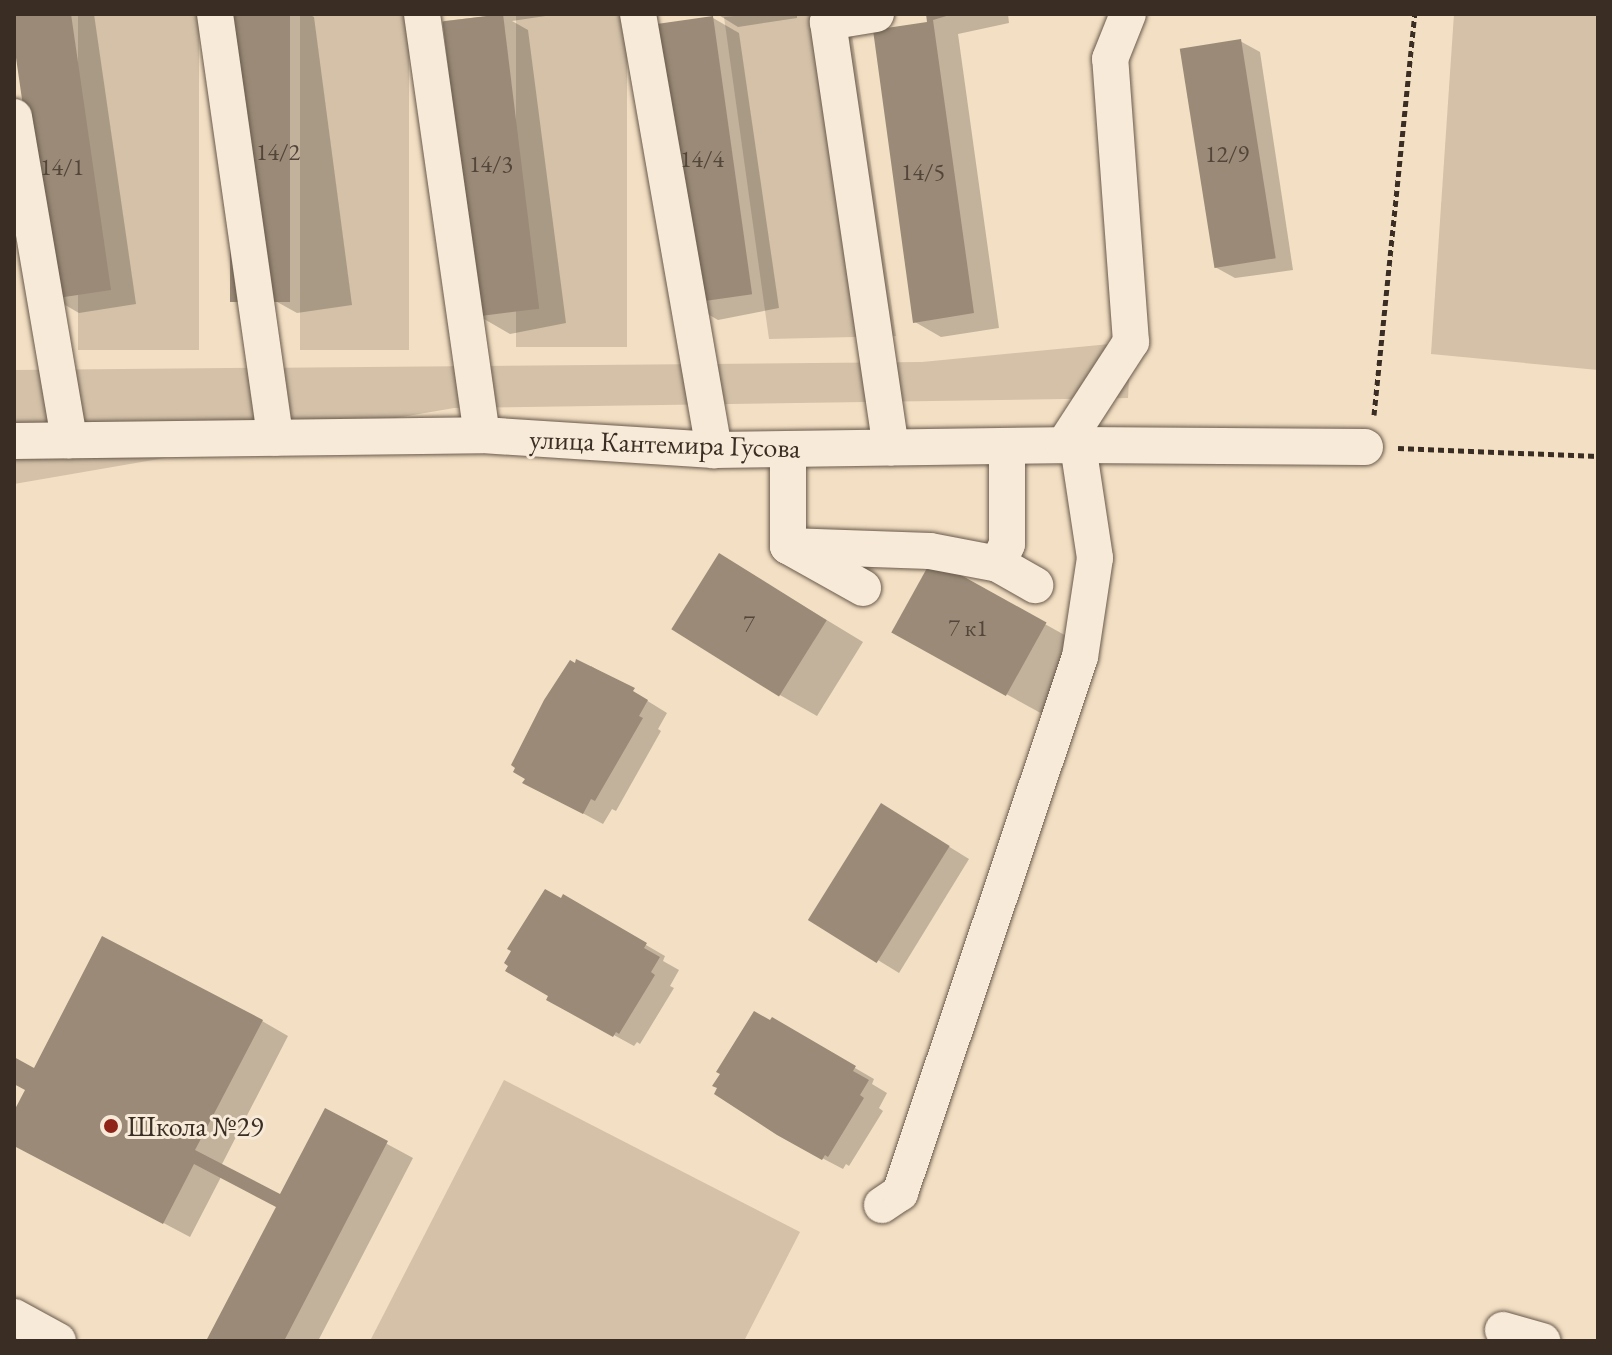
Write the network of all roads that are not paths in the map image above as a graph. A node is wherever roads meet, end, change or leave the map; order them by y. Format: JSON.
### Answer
{"nodes":[{"id":1,"x":215,"y":14,"type":"edge"},
{"id":2,"x":422,"y":14,"type":"edge"},
{"id":3,"x":638,"y":14,"type":"edge"},
{"id":4,"x":876,"y":14,"type":"edge"},
{"id":5,"x":1128,"y":14,"type":"edge"},
{"id":6,"x":14,"y":117,"type":"edge"},
{"id":7,"x":482,"y":435,"type":"junction"},
{"id":8,"x":275,"y":438,"type":"junction"},
{"id":9,"x":69,"y":440,"type":"junction"},
{"id":10,"x":14,"y":441,"type":"edge"},
{"id":11,"x":1071,"y":445,"type":"junction"},
{"id":12,"x":891,"y":447,"type":"junction"},
{"id":13,"x":1368,"y":447,"type":"road end"},
{"id":14,"x":1007,"y":448,"type":"junction"},
{"id":15,"x":788,"y":449,"type":"junction"},
{"id":16,"x":714,"y":450,"type":"junction"},
{"id":17,"x":788,"y":546,"type":"junction"},
{"id":18,"x":998,"y":564,"type":"junction"},
{"id":19,"x":1035,"y":585,"type":"dead end"},
{"id":20,"x":863,"y":588,"type":"dead end"},
{"id":21,"x":882,"y":1205,"type":"dead end"},
{"id":22,"x":14,"y":1317,"type":"edge"},
{"id":23,"x":1503,"y":1330,"type":"dead end"},
{"id":24,"x":58,"y":1341,"type":"edge"},
{"id":25,"x":1542,"y":1341,"type":"edge"}],
"edges":[{"from":1,"to":8,"type":"street"},
{"from":2,"to":7,"type":"street"},
{"from":3,"to":16,"type":"street"},
{"from":4,"to":12,"type":"street"},
{"from":5,"to":11,"type":"street"},
{"from":6,"to":9,"type":"street"},
{"from":7,"to":8,"type":"street","name":"улица Кантемира Гусова"},
{"from":7,"to":16,"type":"street","name":"улица Кантемира Гусова"},
{"from":8,"to":9,"type":"street","name":"улица Кантемира Гусова"},
{"from":9,"to":10,"type":"street","name":"улица Кантемира Гусова"},
{"from":11,"to":13,"type":"street","name":"улица Кантемира Гусова"},
{"from":11,"to":14,"type":"street","name":"улица Кантемира Гусова"},
{"from":11,"to":21,"type":"street"},
{"from":12,"to":14,"type":"street","name":"улица Кантемира Гусова"},
{"from":12,"to":15,"type":"street","name":"улица Кантемира Гусова"},
{"from":14,"to":18,"type":"street"},
{"from":15,"to":16,"type":"street","name":"улица Кантемира Гусова"},
{"from":15,"to":17,"type":"street"},
{"from":17,"to":18,"type":"street"},
{"from":17,"to":20,"type":"street"},
{"from":18,"to":19,"type":"street"},
{"from":22,"to":24,"type":"street"},
{"from":23,"to":25,"type":"street"}]}
